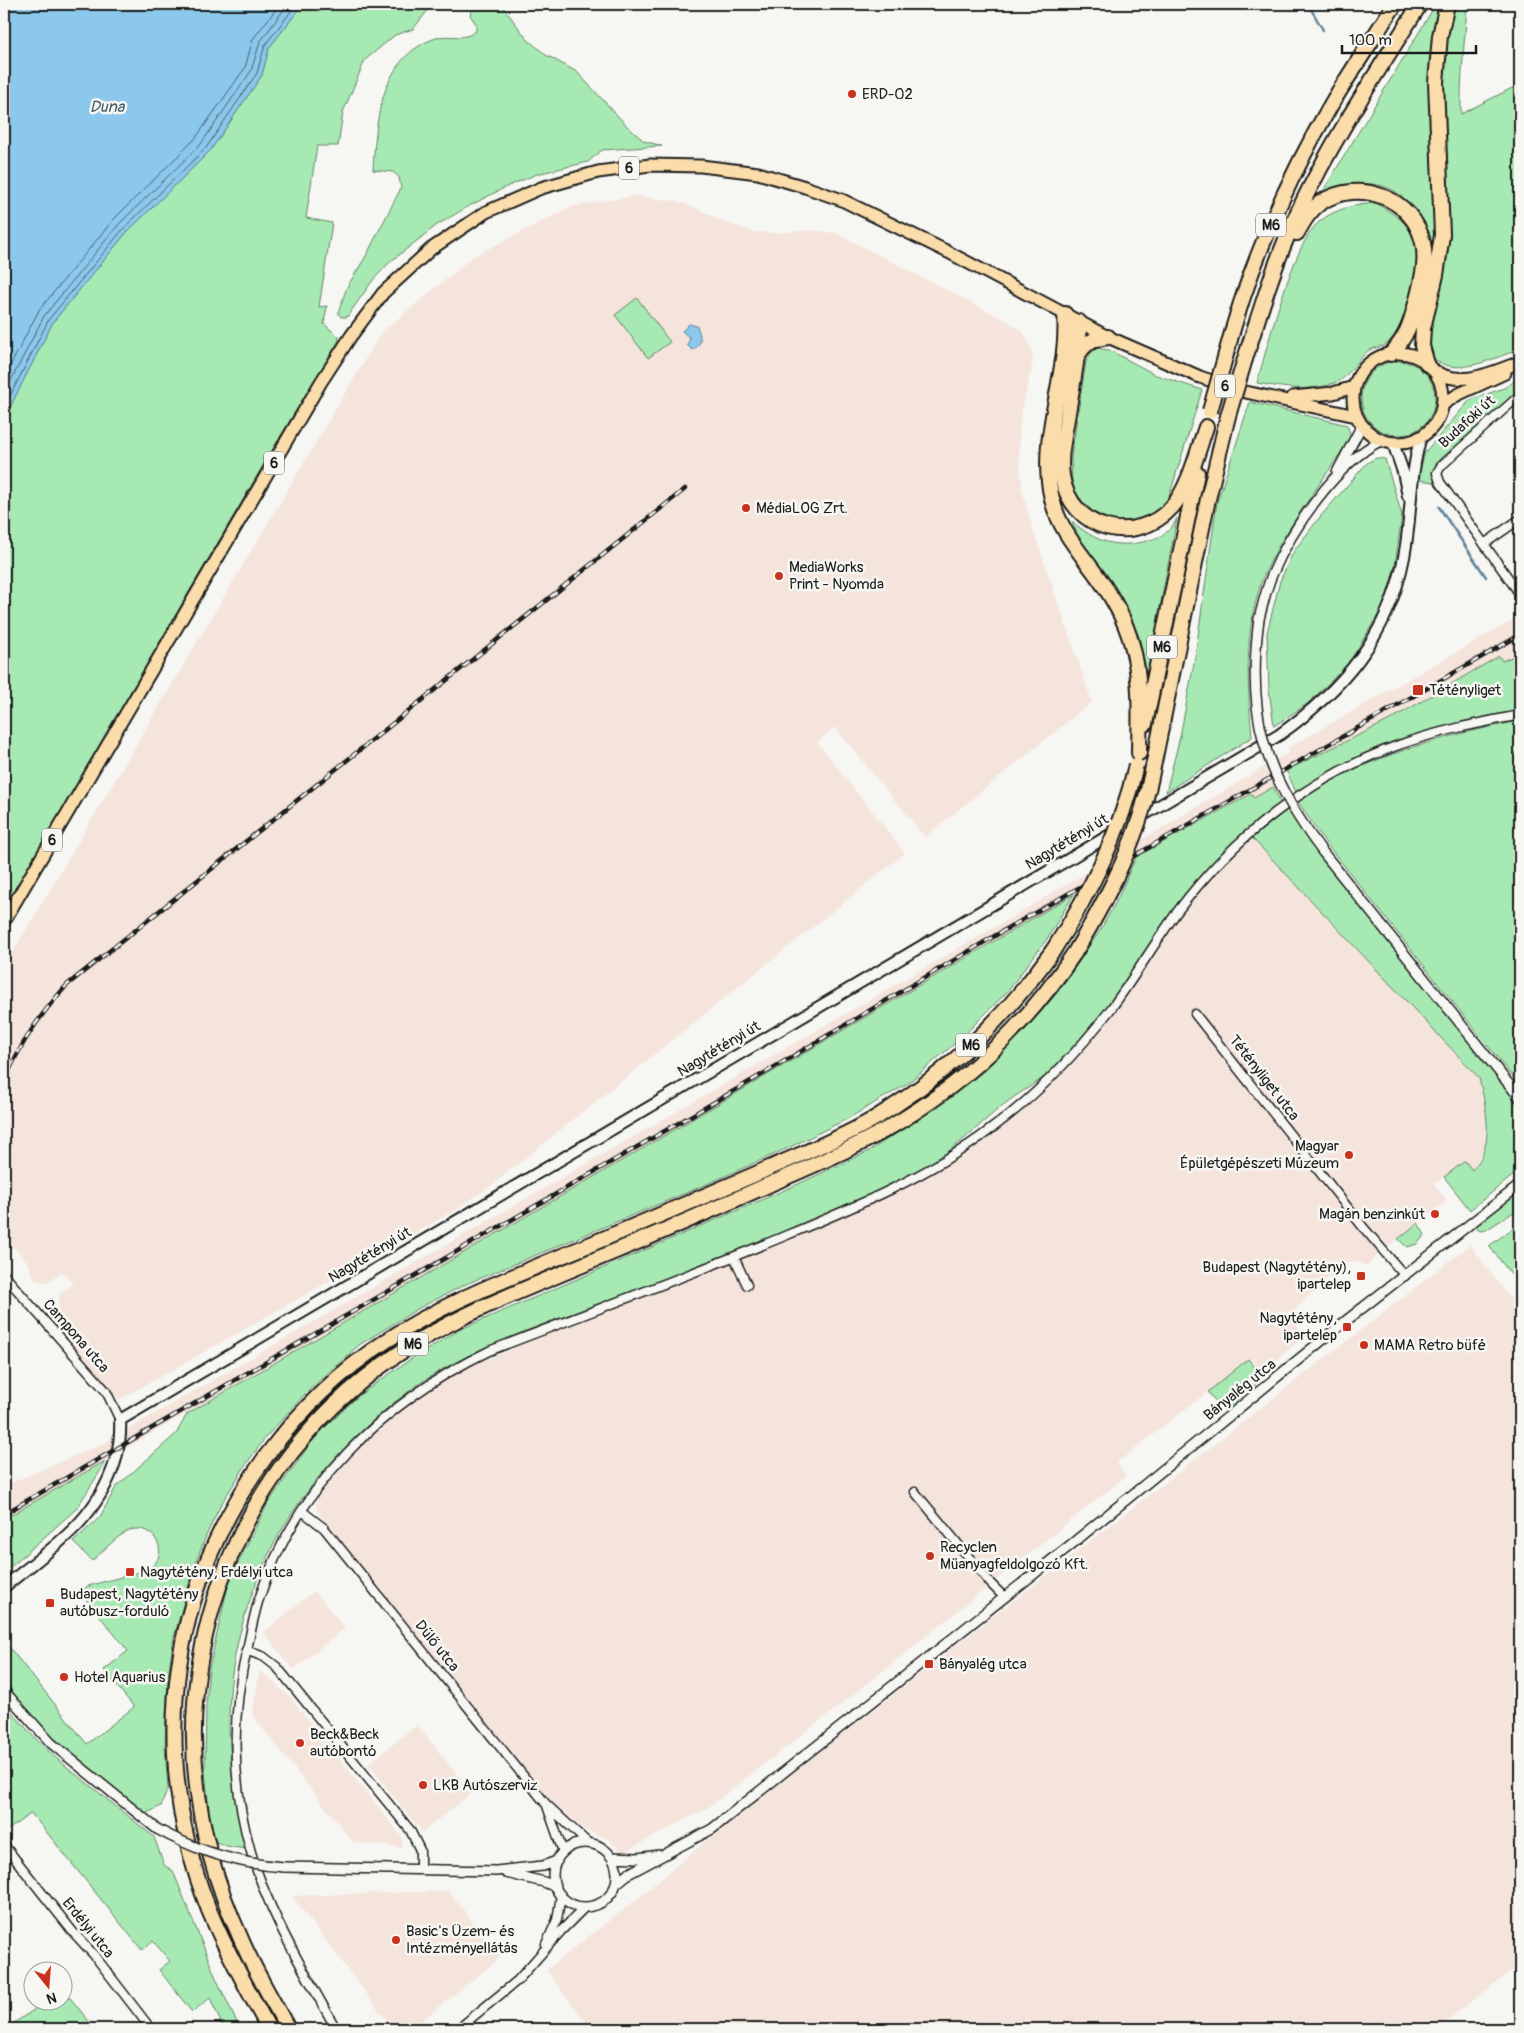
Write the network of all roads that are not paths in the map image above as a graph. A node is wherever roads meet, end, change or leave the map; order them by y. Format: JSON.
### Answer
{"nodes":[{"id":1,"x":1395,"y":4,"type":"edge"},
{"id":2,"x":1420,"y":4,"type":"edge"},
{"id":3,"x":1447,"y":4,"type":"edge"},
{"id":4,"x":1268,"y":290,"type":"junction"},
{"id":5,"x":1064,"y":314,"type":"junction"},
{"id":6,"x":1079,"y":322,"type":"junction"},
{"id":7,"x":1108,"y":337,"type":"junction"},
{"id":8,"x":1065,"y":343,"type":"junction"},
{"id":9,"x":1391,"y":354,"type":"junction"},
{"id":10,"x":1076,"y":358,"type":"junction"},
{"id":11,"x":1520,"y":362,"type":"edge"},
{"id":12,"x":1429,"y":367,"type":"junction"},
{"id":13,"x":1354,"y":387,"type":"junction"},
{"id":14,"x":1520,"y":395,"type":"edge"},
{"id":15,"x":1281,"y":399,"type":"junction"},
{"id":16,"x":1442,"y":405,"type":"junction"},
{"id":17,"x":1359,"y":421,"type":"junction"},
{"id":18,"x":1206,"y":427,"type":"junction"},
{"id":19,"x":1421,"y":437,"type":"junction"},
{"id":20,"x":1387,"y":442,"type":"junction"},
{"id":21,"x":1332,"y":481,"type":"junction"},
{"id":22,"x":1409,"y":505,"type":"junction"},
{"id":23,"x":1520,"y":519,"type":"edge"},
{"id":24,"x":1484,"y":544,"type":"junction"},
{"id":25,"x":1518,"y":594,"type":"dead end"},
{"id":26,"x":1520,"y":715,"type":"edge"},
{"id":27,"x":1137,"y":759,"type":"junction"},
{"id":28,"x":4,"y":921,"type":"edge"},
{"id":29,"x":1196,"y":1014,"type":"dead end"},
{"id":30,"x":1520,"y":1098,"type":"edge"},
{"id":31,"x":1520,"y":1185,"type":"edge"},
{"id":32,"x":734,"y":1257,"type":"junction"},
{"id":33,"x":4,"y":1275,"type":"edge"},
{"id":34,"x":1405,"y":1276,"type":"junction"},
{"id":35,"x":748,"y":1286,"type":"dead end"},
{"id":36,"x":120,"y":1420,"type":"junction"},
{"id":37,"x":915,"y":1492,"type":"dead end"},
{"id":38,"x":302,"y":1511,"type":"junction"},
{"id":39,"x":4,"y":1587,"type":"edge"},
{"id":40,"x":1004,"y":1598,"type":"junction"},
{"id":41,"x":246,"y":1650,"type":"junction"},
{"id":42,"x":4,"y":1692,"type":"edge"},
{"id":43,"x":546,"y":1804,"type":"junction"},
{"id":44,"x":588,"y":1843,"type":"junction"},
{"id":45,"x":4,"y":1845,"type":"edge"},
{"id":46,"x":563,"y":1852,"type":"junction"},
{"id":47,"x":669,"y":1853,"type":"junction"},
{"id":48,"x":612,"y":1857,"type":"junction"},
{"id":49,"x":556,"y":1861,"type":"junction"},
{"id":50,"x":420,"y":1869,"type":"junction"},
{"id":51,"x":496,"y":1871,"type":"junction"},
{"id":52,"x":616,"y":1884,"type":"junction"},
{"id":53,"x":558,"y":1891,"type":"junction"},
{"id":54,"x":585,"y":1907,"type":"junction"},
{"id":55,"x":542,"y":1952,"type":"junction"},
{"id":56,"x":151,"y":2029,"type":"edge"},
{"id":57,"x":269,"y":2029,"type":"edge"},
{"id":58,"x":288,"y":2029,"type":"edge"},
{"id":59,"x":336,"y":2029,"type":"edge"},
{"id":60,"x":458,"y":2029,"type":"edge"}],
"edges":[{"from":1,"to":18,"type":"highway","number":"M6","bridge":true},
{"from":2,"to":4,"type":"highway","number":"M6"},
{"from":3,"to":12,"type":"highway"},
{"from":4,"to":9,"type":"highway"},
{"from":4,"to":58,"type":"highway","number":"M6","bridge":true},
{"from":5,"to":6,"type":"main road","number":"6"},
{"from":5,"to":8,"type":"highway"},
{"from":5,"to":28,"type":"main road","number":"6"},
{"from":6,"to":7,"type":"main road","number":"6"},
{"from":6,"to":8,"type":"highway"},
{"from":6,"to":10,"type":"highway"},
{"from":7,"to":10,"type":"highway"},
{"from":7,"to":15,"type":"main road","number":"6"},
{"from":8,"to":27,"type":"highway"},
{"from":9,"to":12,"type":"main road"},
{"from":9,"to":13,"type":"main road"},
{"from":10,"to":18,"type":"highway"},
{"from":11,"to":12,"type":"main road","name":"Budafoki út"},
{"from":11,"to":16,"type":"main road","name":"Budafoki út"},
{"from":12,"to":16,"type":"main road"},
{"from":13,"to":15,"type":"main road","number":"6"},
{"from":13,"to":17,"type":"main road"},
{"from":14,"to":24,"type":"street","name":"Budafoki út"},
{"from":15,"to":17,"type":"main road","number":"6"},
{"from":16,"to":19,"type":"main road"},
{"from":17,"to":20,"type":"main road","number":"6"},
{"from":17,"to":21,"type":"street"},
{"from":18,"to":27,"type":"highway","number":"M6"},
{"from":19,"to":20,"type":"main road"},
{"from":19,"to":22,"type":"main road","name":"Nagytétényi út"},
{"from":20,"to":21,"type":"street"},
{"from":20,"to":22,"type":"main road","name":"Nagytétényi út"},
{"from":21,"to":30,"type":"street","bridge":true},
{"from":22,"to":36,"type":"main road","name":"Nagytétényi út"},
{"from":23,"to":24,"type":"street"},
{"from":24,"to":25,"type":"street"},
{"from":26,"to":32,"type":"street"},
{"from":27,"to":57,"type":"highway","number":"M6","bridge":true},
{"from":29,"to":34,"type":"street","name":"Tétényliget utca"},
{"from":31,"to":34,"type":"street","name":"Bányalég utca"},
{"from":32,"to":35,"type":"street"},
{"from":32,"to":38,"type":"street"},
{"from":33,"to":36,"type":"street","name":"Campona utca"},
{"from":34,"to":40,"type":"street","name":"Bányalég utca"},
{"from":36,"to":39,"type":"main road"},
{"from":37,"to":40,"type":"street"},
{"from":38,"to":41,"type":"street"},
{"from":38,"to":43,"type":"street","name":"Dűlő utca"},
{"from":40,"to":47,"type":"street","name":"Bányalég utca"},
{"from":41,"to":50,"type":"street"},
{"from":41,"to":59,"type":"street"},
{"from":42,"to":50,"type":"street","bridge":true},
{"from":43,"to":44,"type":"street","name":"Dűlő utca"},
{"from":43,"to":46,"type":"street","name":"Dűlő utca"},
{"from":44,"to":46,"type":"street"},
{"from":44,"to":48,"type":"street","name":"Bányalég utca"},
{"from":45,"to":56,"type":"street","name":"Erdélyi utca"},
{"from":46,"to":49,"type":"street"},
{"from":47,"to":48,"type":"street","name":"Bányalég utca"},
{"from":47,"to":52,"type":"street","name":"Bányalég utca"},
{"from":48,"to":52,"type":"street"},
{"from":49,"to":51,"type":"street"},
{"from":49,"to":53,"type":"street","name":"Bányalég utca"},
{"from":50,"to":51,"type":"street"},
{"from":51,"to":53,"type":"street"},
{"from":52,"to":54,"type":"street","name":"Bányalég utca"},
{"from":53,"to":54,"type":"street"},
{"from":53,"to":55,"type":"street","name":"Bányalég utca"},
{"from":54,"to":55,"type":"street","name":"Bányalég utca"},
{"from":55,"to":60,"type":"street","name":"Bányalég utca"}]}
